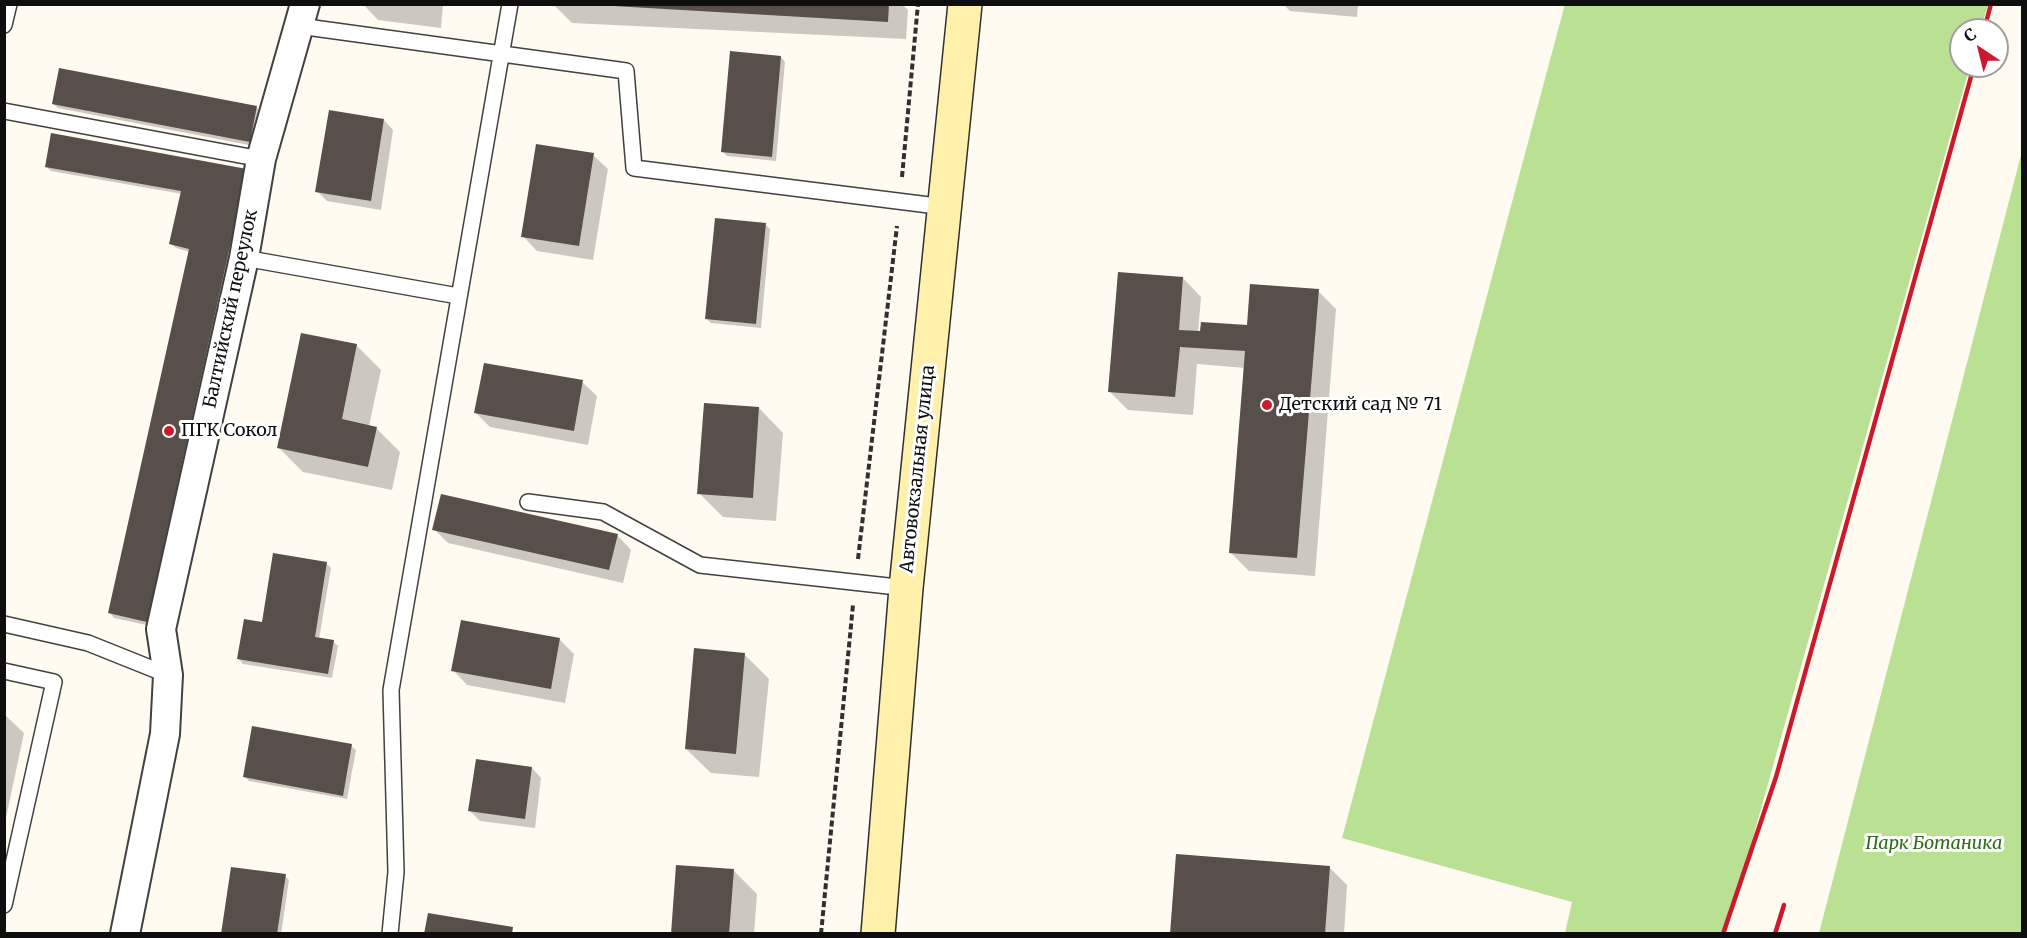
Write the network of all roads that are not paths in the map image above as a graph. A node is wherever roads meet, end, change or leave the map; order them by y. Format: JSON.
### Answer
{"nodes":[{"id":1,"x":9,"y":4,"type":"edge"},
{"id":2,"x":510,"y":4,"type":"edge"},
{"id":3,"x":965,"y":4,"type":"edge"},
{"id":4,"x":302,"y":15,"type":"edge"},
{"id":5,"x":4,"y":25,"type":"edge"},
{"id":6,"x":501,"y":54,"type":"junction"},
{"id":7,"x":4,"y":111,"type":"edge"},
{"id":8,"x":261,"y":159,"type":"junction"},
{"id":9,"x":945,"y":207,"type":"junction"},
{"id":10,"x":244,"y":258,"type":"junction"},
{"id":11,"x":458,"y":296,"type":"junction"},
{"id":12,"x":528,"y":502,"type":"dead end"},
{"id":13,"x":906,"y":588,"type":"junction"},
{"id":14,"x":4,"y":624,"type":"edge"},
{"id":15,"x":4,"y":671,"type":"edge"},
{"id":16,"x":168,"y":675,"type":"junction"},
{"id":17,"x":4,"y":905,"type":"edge"},
{"id":18,"x":125,"y":933,"type":"edge"},
{"id":19,"x":390,"y":933,"type":"edge"},
{"id":20,"x":878,"y":933,"type":"edge"}],
"edges":[{"from":1,"to":5,"type":"lane"},
{"from":2,"to":6,"type":"lane"},
{"from":3,"to":9,"type":"street","name":"Автовокзальная улица"},
{"from":4,"to":6,"type":"lane"},
{"from":4,"to":8,"type":"street","name":"Балтийский переулок"},
{"from":6,"to":9,"type":"lane"},
{"from":6,"to":11,"type":"lane"},
{"from":7,"to":8,"type":"lane"},
{"from":8,"to":10,"type":"street","name":"Балтийский переулок"},
{"from":9,"to":13,"type":"street","name":"Автовокзальная улица"},
{"from":10,"to":11,"type":"lane"},
{"from":10,"to":16,"type":"street","name":"Балтийский переулок"},
{"from":11,"to":19,"type":"lane"},
{"from":12,"to":13,"type":"lane"},
{"from":13,"to":20,"type":"street","name":"Автовокзальная улица"},
{"from":14,"to":16,"type":"lane"},
{"from":15,"to":17,"type":"lane"},
{"from":16,"to":18,"type":"street","name":"Балтийский переулок"}]}
